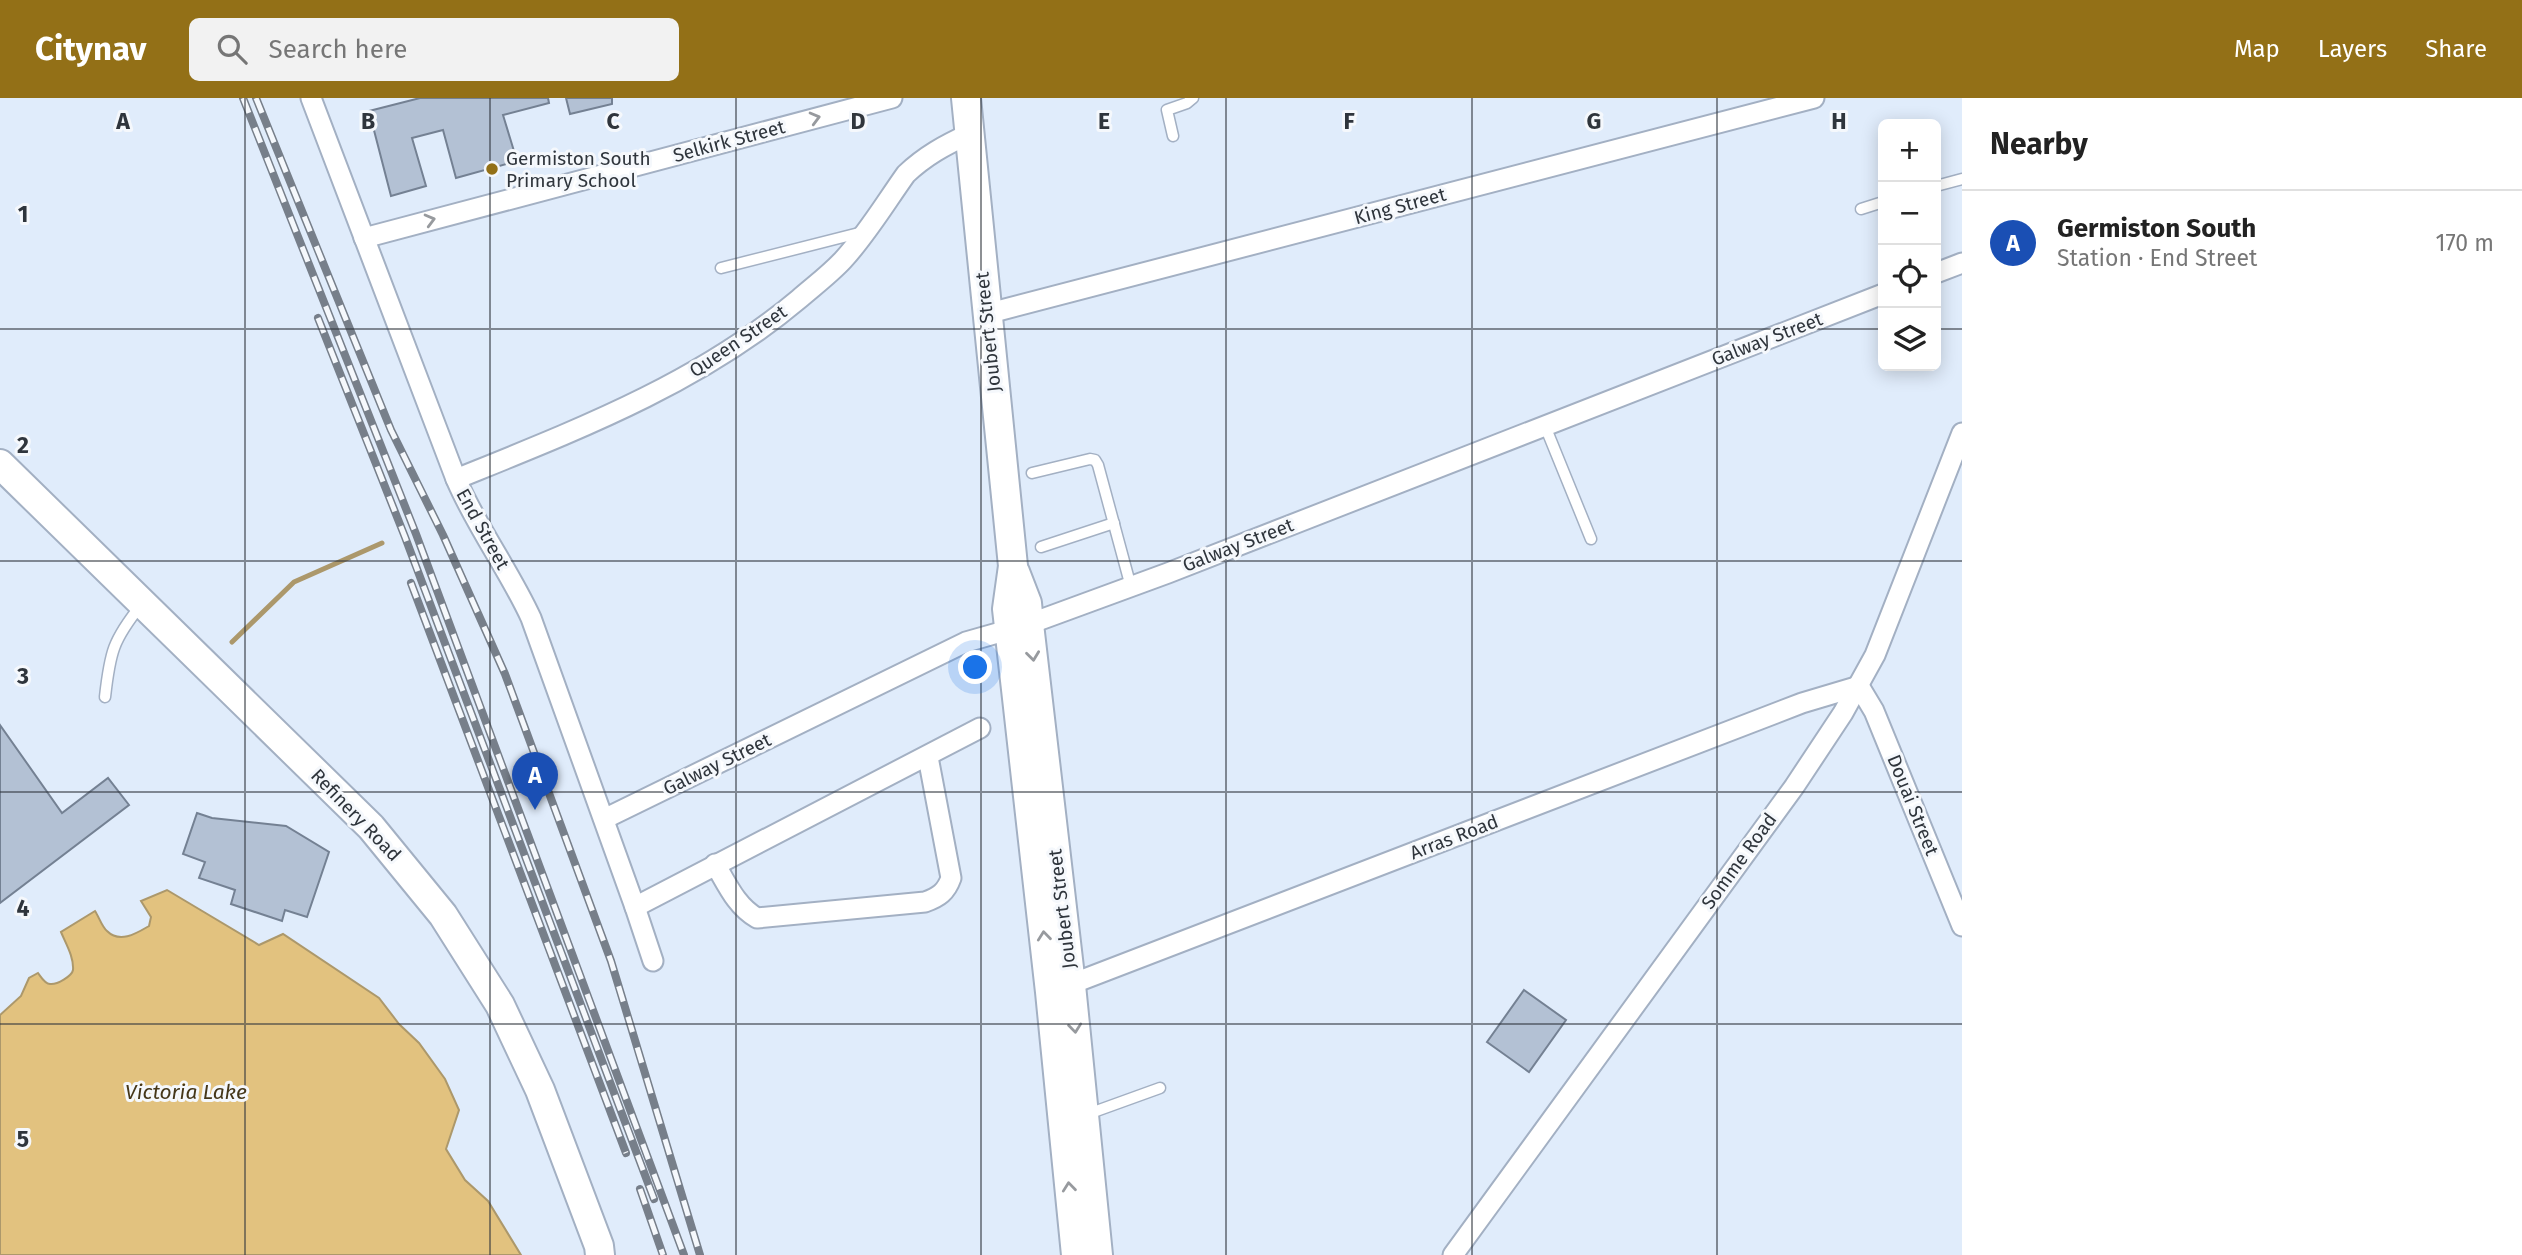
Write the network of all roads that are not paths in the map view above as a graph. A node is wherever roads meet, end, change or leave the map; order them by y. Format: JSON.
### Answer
{"nodes":[{"id":1,"x":312,"y":98,"type":"edge"},
{"id":2,"x":892,"y":98,"type":"edge"},
{"id":3,"x":966,"y":98,"type":"edge"},
{"id":4,"x":1193,"y":98,"type":"edge"},
{"id":5,"x":1814,"y":98,"type":"edge"},
{"id":6,"x":969,"y":134,"type":"junction"},
{"id":7,"x":1173,"y":136,"type":"dead end"},
{"id":8,"x":1962,"y":179,"type":"edge"},
{"id":9,"x":1941,"y":185,"type":"edge"},
{"id":10,"x":1878,"y":204,"type":"edge"},
{"id":11,"x":1861,"y":209,"type":"dead end"},
{"id":12,"x":864,"y":232,"type":"junction"},
{"id":13,"x":364,"y":238,"type":"junction"},
{"id":14,"x":1962,"y":263,"type":"edge"},
{"id":15,"x":721,"y":268,"type":"dead end"},
{"id":16,"x":1941,"y":271,"type":"edge"},
{"id":17,"x":1878,"y":296,"type":"edge"},
{"id":18,"x":986,"y":314,"type":"junction"},
{"id":19,"x":1545,"y":426,"type":"junction"},
{"id":20,"x":1962,"y":433,"type":"edge"},
{"id":21,"x":0,"y":464,"type":"edge"},
{"id":22,"x":1032,"y":473,"type":"dead end"},
{"id":23,"x":456,"y":479,"type":"junction"},
{"id":24,"x":1114,"y":523,"type":"junction"},
{"id":25,"x":1591,"y":539,"type":"dead end"},
{"id":26,"x":1041,"y":547,"type":"dead end"},
{"id":27,"x":1131,"y":587,"type":"junction"},
{"id":28,"x":142,"y":604,"type":"junction"},
{"id":29,"x":1020,"y":627,"type":"junction"},
{"id":30,"x":1859,"y":686,"type":"junction"},
{"id":31,"x":105,"y":697,"type":"dead end"},
{"id":32,"x":980,"y":729,"type":"dead end"},
{"id":33,"x":928,"y":757,"type":"junction"},
{"id":34,"x":604,"y":819,"type":"junction"},
{"id":35,"x":715,"y":864,"type":"junction"},
{"id":36,"x":635,"y":907,"type":"junction"},
{"id":37,"x":1962,"y":926,"type":"edge"},
{"id":38,"x":653,"y":961,"type":"dead end"},
{"id":39,"x":1061,"y":988,"type":"junction"},
{"id":40,"x":1160,"y":1088,"type":"dead end"},
{"id":41,"x":1084,"y":1115,"type":"junction"},
{"id":42,"x":602,"y":1252,"type":"edge"},
{"id":43,"x":1076,"y":1255,"type":"edge"},
{"id":44,"x":1098,"y":1255,"type":"edge"},
{"id":45,"x":1453,"y":1255,"type":"edge"}],
"edges":[{"from":1,"to":13,"type":"street","name":"End Street"},
{"from":13,"to":2,"type":"street","name":"Selkirk Street","one_way":true},
{"from":3,"to":6,"type":"main road","name":"Joubert Street"},
{"from":4,"to":7,"type":"lane"},
{"from":5,"to":18,"type":"street","name":"King Street"},
{"from":6,"to":12,"type":"street","name":"Queen Street"},
{"from":6,"to":18,"type":"main road","name":"Joubert Street"},
{"from":8,"to":9,"type":"lane"},
{"from":10,"to":11,"type":"lane"},
{"from":12,"to":15,"type":"lane"},
{"from":12,"to":23,"type":"street","name":"Queen Street"},
{"from":13,"to":23,"type":"street","name":"End Street"},
{"from":14,"to":16,"type":"street"},
{"from":17,"to":19,"type":"street","name":"Galway Street"},
{"from":18,"to":29,"type":"main road","name":"Joubert Street"},
{"from":19,"to":25,"type":"lane"},
{"from":19,"to":27,"type":"street","name":"Galway Street"},
{"from":20,"to":30,"type":"street","name":"Somme Road"},
{"from":21,"to":28,"type":"main road","name":"Refinery Road"},
{"from":22,"to":24,"type":"lane"},
{"from":23,"to":34,"type":"street","name":"End Street"},
{"from":24,"to":26,"type":"lane"},
{"from":24,"to":27,"type":"lane"},
{"from":27,"to":29,"type":"street","name":"Galway Street"},
{"from":28,"to":31,"type":"lane"},
{"from":28,"to":42,"type":"main road","name":"Refinery Road"},
{"from":29,"to":34,"type":"street","name":"Galway Street"},
{"from":29,"to":39,"type":"main road","name":"Joubert Street"},
{"from":30,"to":37,"type":"street","name":"Douai Street"},
{"from":30,"to":39,"type":"street","name":"Arras Road"},
{"from":30,"to":45,"type":"street","name":"Somme Road"},
{"from":32,"to":33,"type":"street"},
{"from":33,"to":35,"type":"street"},
{"from":33,"to":35,"type":"street"},
{"from":34,"to":36,"type":"street","name":"End Street"},
{"from":35,"to":36,"type":"street"},
{"from":36,"to":38,"type":"street","name":"End Street"},
{"from":39,"to":41,"type":"main road","name":"Joubert Street","one_way":true},
{"from":43,"to":39,"type":"main road","name":"Joubert Street","one_way":true},
{"from":40,"to":41,"type":"lane"},
{"from":41,"to":44,"type":"main road","name":"Joubert Street"}]}
